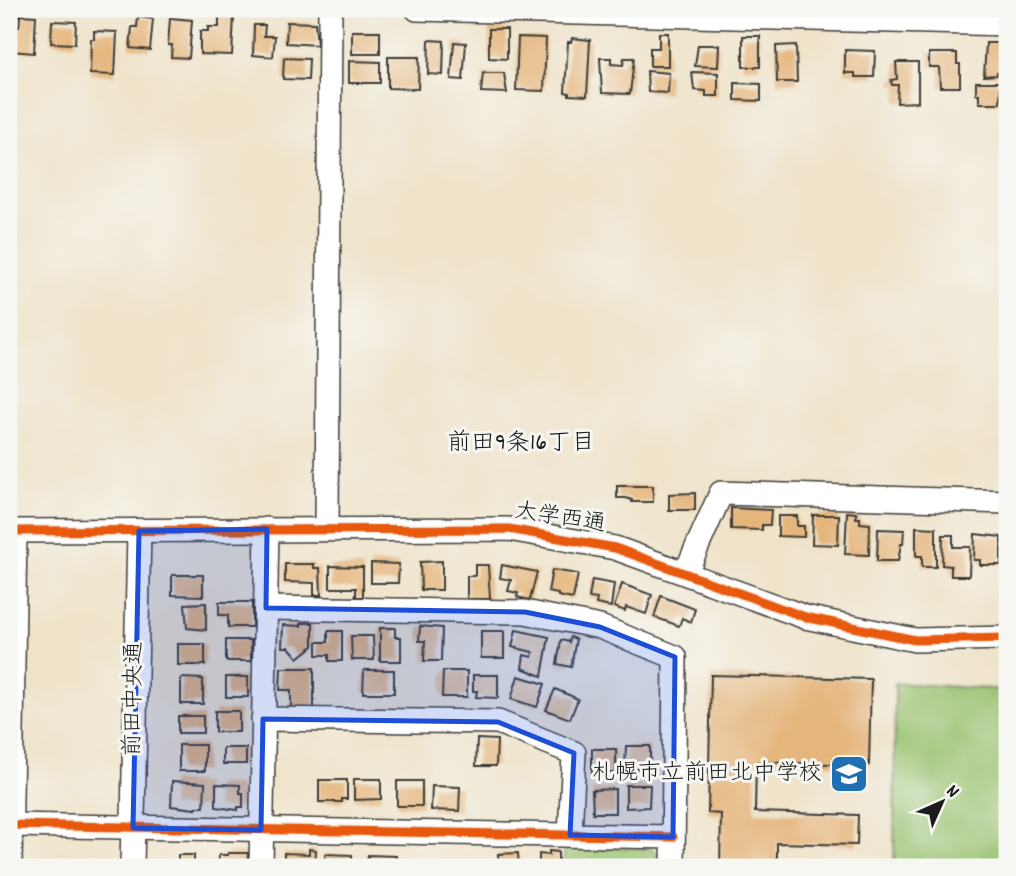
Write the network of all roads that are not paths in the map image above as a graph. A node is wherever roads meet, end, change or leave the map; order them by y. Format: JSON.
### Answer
{"nodes":[{"id":1,"x":330,"y":9,"type":"edge"},
{"id":2,"x":417,"y":9,"type":"edge"},
{"id":3,"x":747,"y":13,"type":"edge"},
{"id":4,"x":1007,"y":24,"type":"edge"},
{"id":5,"x":1007,"y":502,"type":"edge"},
{"id":6,"x":327,"y":528,"type":"junction"},
{"id":7,"x":267,"y":529,"type":"junction"},
{"id":8,"x":12,"y":531,"type":"edge"},
{"id":9,"x":139,"y":531,"type":"junction"},
{"id":10,"x":686,"y":572,"type":"junction"},
{"id":11,"x":11,"y":607,"type":"edge"},
{"id":12,"x":266,"y":608,"type":"junction"},
{"id":13,"x":1007,"y":638,"type":"edge"},
{"id":14,"x":11,"y":714,"type":"edge"},
{"id":15,"x":263,"y":719,"type":"junction"},
{"id":16,"x":10,"y":825,"type":"edge"},
{"id":17,"x":132,"y":828,"type":"junction"},
{"id":18,"x":261,"y":830,"type":"junction"},
{"id":19,"x":570,"y":835,"type":"junction"},
{"id":20,"x":673,"y":837,"type":"junction"},
{"id":21,"x":10,"y":867,"type":"edge"},
{"id":22,"x":132,"y":867,"type":"edge"},
{"id":23,"x":261,"y":867,"type":"edge"},
{"id":24,"x":673,"y":867,"type":"edge"}],
"edges":[{"from":1,"to":6,"type":"street"},
{"from":2,"to":3,"type":"street"},
{"from":3,"to":4,"type":"street"},
{"from":5,"to":10,"type":"street"},
{"from":6,"to":7,"type":"street","name":"大学西通"},
{"from":6,"to":10,"type":"street","name":"大学西通"},
{"from":7,"to":9,"type":"street","name":"大学西通"},
{"from":7,"to":12,"type":"street"},
{"from":8,"to":9,"type":"street","name":"大学西通"},
{"from":8,"to":11,"type":"street"},
{"from":9,"to":17,"type":"street","name":"前田中央通"},
{"from":10,"to":13,"type":"street","name":"大学西通"},
{"from":11,"to":14,"type":"street"},
{"from":12,"to":15,"type":"street"},
{"from":12,"to":20,"type":"street"},
{"from":14,"to":16,"type":"street"},
{"from":15,"to":18,"type":"street"},
{"from":15,"to":19,"type":"street"},
{"from":16,"to":17,"type":"street"},
{"from":16,"to":21,"type":"street"},
{"from":17,"to":18,"type":"street"},
{"from":17,"to":22,"type":"street","name":"前田中央通"},
{"from":18,"to":19,"type":"street"},
{"from":18,"to":23,"type":"street"},
{"from":19,"to":20,"type":"street"},
{"from":20,"to":24,"type":"street"}]}
